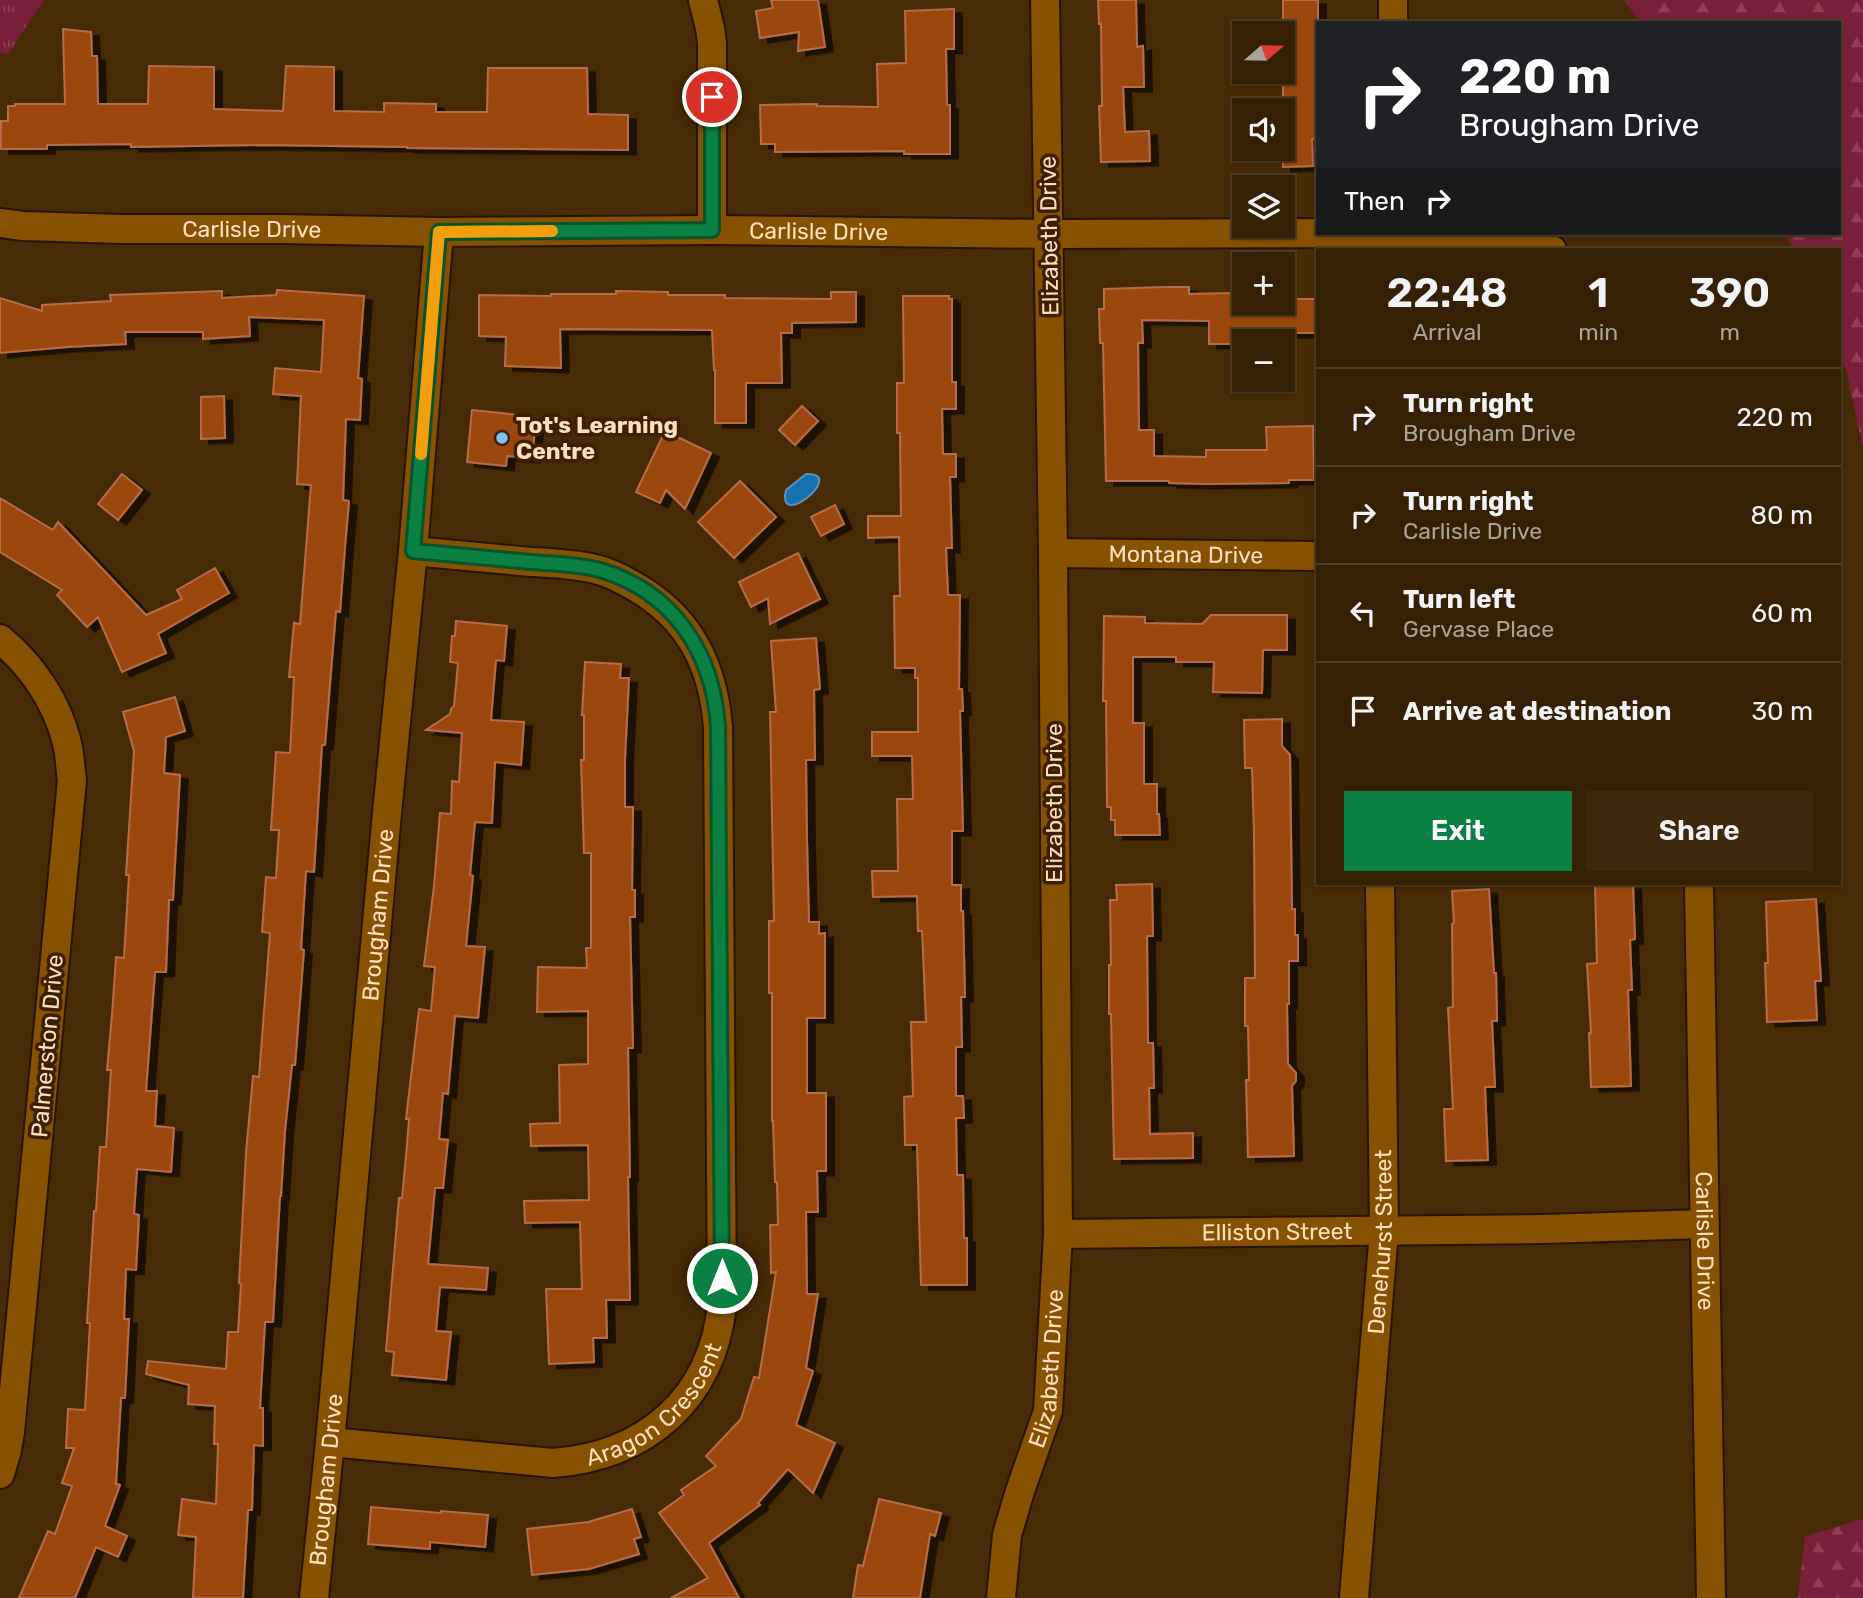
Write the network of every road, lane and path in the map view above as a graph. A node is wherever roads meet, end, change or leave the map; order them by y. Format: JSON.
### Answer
{"nodes":[{"id":1,"x":703,"y":0,"type":"edge"},
{"id":2,"x":1045,"y":0,"type":"edge"},
{"id":3,"x":1393,"y":0,"type":"edge"},
{"id":4,"x":1393,"y":21,"type":"edge"},
{"id":5,"x":0,"y":223,"type":"edge"},
{"id":6,"x":712,"y":230,"type":"junction"},
{"id":7,"x":439,"y":232,"type":"junction"},
{"id":8,"x":1316,"y":233,"type":"edge"},
{"id":9,"x":1049,"y":234,"type":"junction"},
{"id":10,"x":1504,"y":235,"type":"edge"},
{"id":11,"x":1547,"y":248,"type":"edge"},
{"id":12,"x":413,"y":551,"type":"junction"},
{"id":13,"x":1053,"y":554,"type":"junction"},
{"id":14,"x":1316,"y":556,"type":"edge"},
{"id":15,"x":0,"y":639,"type":"edge"},
{"id":16,"x":1380,"y":885,"type":"edge"},
{"id":17,"x":1699,"y":885,"type":"edge"},
{"id":18,"x":1704,"y":1224,"type":"junction"},
{"id":19,"x":1384,"y":1231,"type":"junction"},
{"id":20,"x":1058,"y":1234,"type":"junction"},
{"id":21,"x":330,"y":1442,"type":"junction"},
{"id":22,"x":0,"y":1474,"type":"edge"},
{"id":23,"x":314,"y":1598,"type":"edge"},
{"id":24,"x":1002,"y":1598,"type":"edge"},
{"id":25,"x":1354,"y":1598,"type":"edge"},
{"id":26,"x":1710,"y":1598,"type":"edge"}],
"edges":[{"from":1,"to":6,"type":"street"},
{"from":2,"to":9,"type":"street","name":"Elizabeth Drive"},
{"from":3,"to":4,"type":"street"},
{"from":5,"to":7,"type":"street","name":"Carlisle Drive"},
{"from":6,"to":7,"type":"street","name":"Carlisle Drive"},
{"from":6,"to":9,"type":"street","name":"Carlisle Drive"},
{"from":7,"to":12,"type":"street","name":"Brougham Drive"},
{"from":8,"to":9,"type":"street","name":"Carlisle Drive"},
{"from":9,"to":13,"type":"street","name":"Elizabeth Drive"},
{"from":10,"to":11,"type":"street","name":"Carlisle Drive"},
{"from":12,"to":21,"type":"street","name":"Brougham Drive"},
{"from":12,"to":21,"type":"street","name":"Aragon Crescent"},
{"from":13,"to":14,"type":"street","name":"Montana Drive"},
{"from":13,"to":20,"type":"street","name":"Elizabeth Drive"},
{"from":15,"to":22,"type":"street","name":"Palmerston Drive"},
{"from":16,"to":19,"type":"street","name":"Denehurst Street"},
{"from":17,"to":18,"type":"street","name":"Carlisle Drive"},
{"from":18,"to":19,"type":"street","name":"Elliston Street"},
{"from":18,"to":26,"type":"street","name":"Carlisle Drive"},
{"from":19,"to":20,"type":"street","name":"Elliston Street"},
{"from":19,"to":25,"type":"street","name":"Denehurst Street"},
{"from":20,"to":24,"type":"street","name":"Elizabeth Drive"},
{"from":21,"to":23,"type":"street","name":"Brougham Drive"}]}
